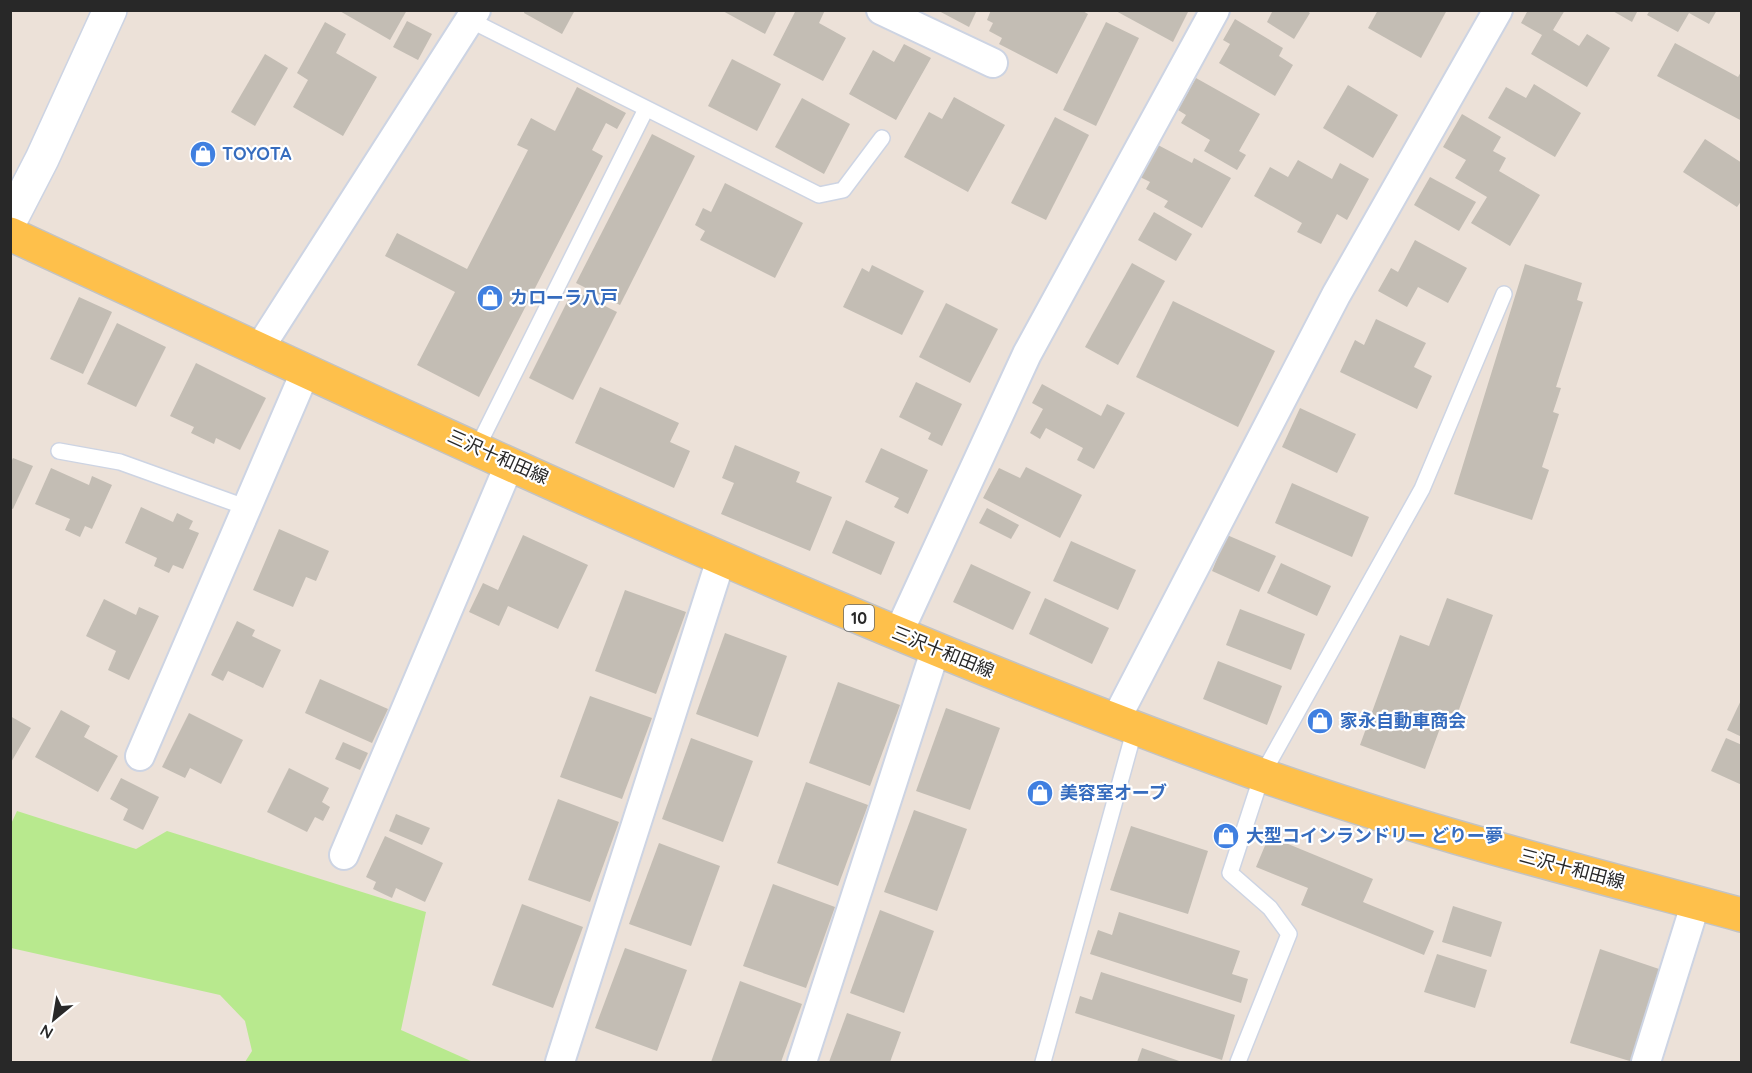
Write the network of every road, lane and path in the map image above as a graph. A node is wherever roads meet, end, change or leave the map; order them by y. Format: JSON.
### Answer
{"nodes":[{"id":1,"x":110,"y":10,"type":"edge"},
{"id":2,"x":881,"y":10,"type":"edge"},
{"id":3,"x":1215,"y":10,"type":"edge"},
{"id":4,"x":1498,"y":10,"type":"edge"},
{"id":5,"x":473,"y":15,"type":"edge"},
{"id":6,"x":993,"y":63,"type":"dead end"},
{"id":7,"x":646,"y":109,"type":"junction"},
{"id":8,"x":882,"y":138,"type":"dead end"},
{"id":9,"x":10,"y":221,"type":"edge"},
{"id":10,"x":10,"y":234,"type":"edge"},
{"id":11,"x":1504,"y":294,"type":"dead end"},
{"id":12,"x":259,"y":349,"type":"junction"},
{"id":13,"x":306,"y":370,"type":"junction"},
{"id":14,"x":477,"y":448,"type":"junction"},
{"id":15,"x":59,"y":451,"type":"dead end"},
{"id":16,"x":510,"y":463,"type":"junction"},
{"id":17,"x":248,"y":508,"type":"junction"},
{"id":18,"x":721,"y":559,"type":"junction"},
{"id":19,"x":898,"y":634,"type":"junction"},
{"id":20,"x":935,"y":651,"type":"junction"},
{"id":21,"x":1125,"y":724,"type":"junction"},
{"id":22,"x":140,"y":756,"type":"dead end"},
{"id":23,"x":1262,"y":775,"type":"junction"},
{"id":24,"x":344,"y":855,"type":"dead end"},
{"id":25,"x":1696,"y":902,"type":"junction"},
{"id":26,"x":1742,"y":915,"type":"edge"},
{"id":27,"x":560,"y":1062,"type":"edge"},
{"id":28,"x":802,"y":1062,"type":"edge"},
{"id":29,"x":1043,"y":1062,"type":"edge"},
{"id":30,"x":1238,"y":1062,"type":"edge"},
{"id":31,"x":1646,"y":1062,"type":"edge"}],
"edges":[{"from":1,"to":9,"type":"street"},
{"from":2,"to":6,"type":"street"},
{"from":3,"to":19,"type":"street"},
{"from":4,"to":21,"type":"street"},
{"from":5,"to":7,"type":"lane"},
{"from":5,"to":12,"type":"street"},
{"from":7,"to":8,"type":"lane"},
{"from":7,"to":14,"type":"lane"},
{"from":10,"to":12,"type":"main road","name":"三沢十和田線","number":"10"},
{"from":11,"to":23,"type":"lane"},
{"from":12,"to":13,"type":"main road","name":"三沢十和田線","number":"10"},
{"from":13,"to":14,"type":"main road","name":"三沢十和田線","number":"10"},
{"from":13,"to":17,"type":"street"},
{"from":14,"to":16,"type":"main road","name":"三沢十和田線","number":"10"},
{"from":15,"to":17,"type":"lane"},
{"from":16,"to":18,"type":"main road","name":"三沢十和田線","number":"10"},
{"from":16,"to":24,"type":"street"},
{"from":17,"to":22,"type":"street"},
{"from":18,"to":19,"type":"main road","name":"三沢十和田線","number":"10"},
{"from":18,"to":27,"type":"street"},
{"from":19,"to":20,"type":"main road","name":"三沢十和田線","number":"10"},
{"from":20,"to":21,"type":"main road","name":"三沢十和田線","number":"10"},
{"from":20,"to":28,"type":"street"},
{"from":21,"to":23,"type":"main road","name":"三沢十和田線","number":"10"},
{"from":21,"to":29,"type":"lane"},
{"from":23,"to":25,"type":"main road","name":"三沢十和田線","number":"10"},
{"from":23,"to":30,"type":"lane"},
{"from":25,"to":26,"type":"main road","name":"三沢十和田線","number":"10"},
{"from":25,"to":31,"type":"street"}]}
